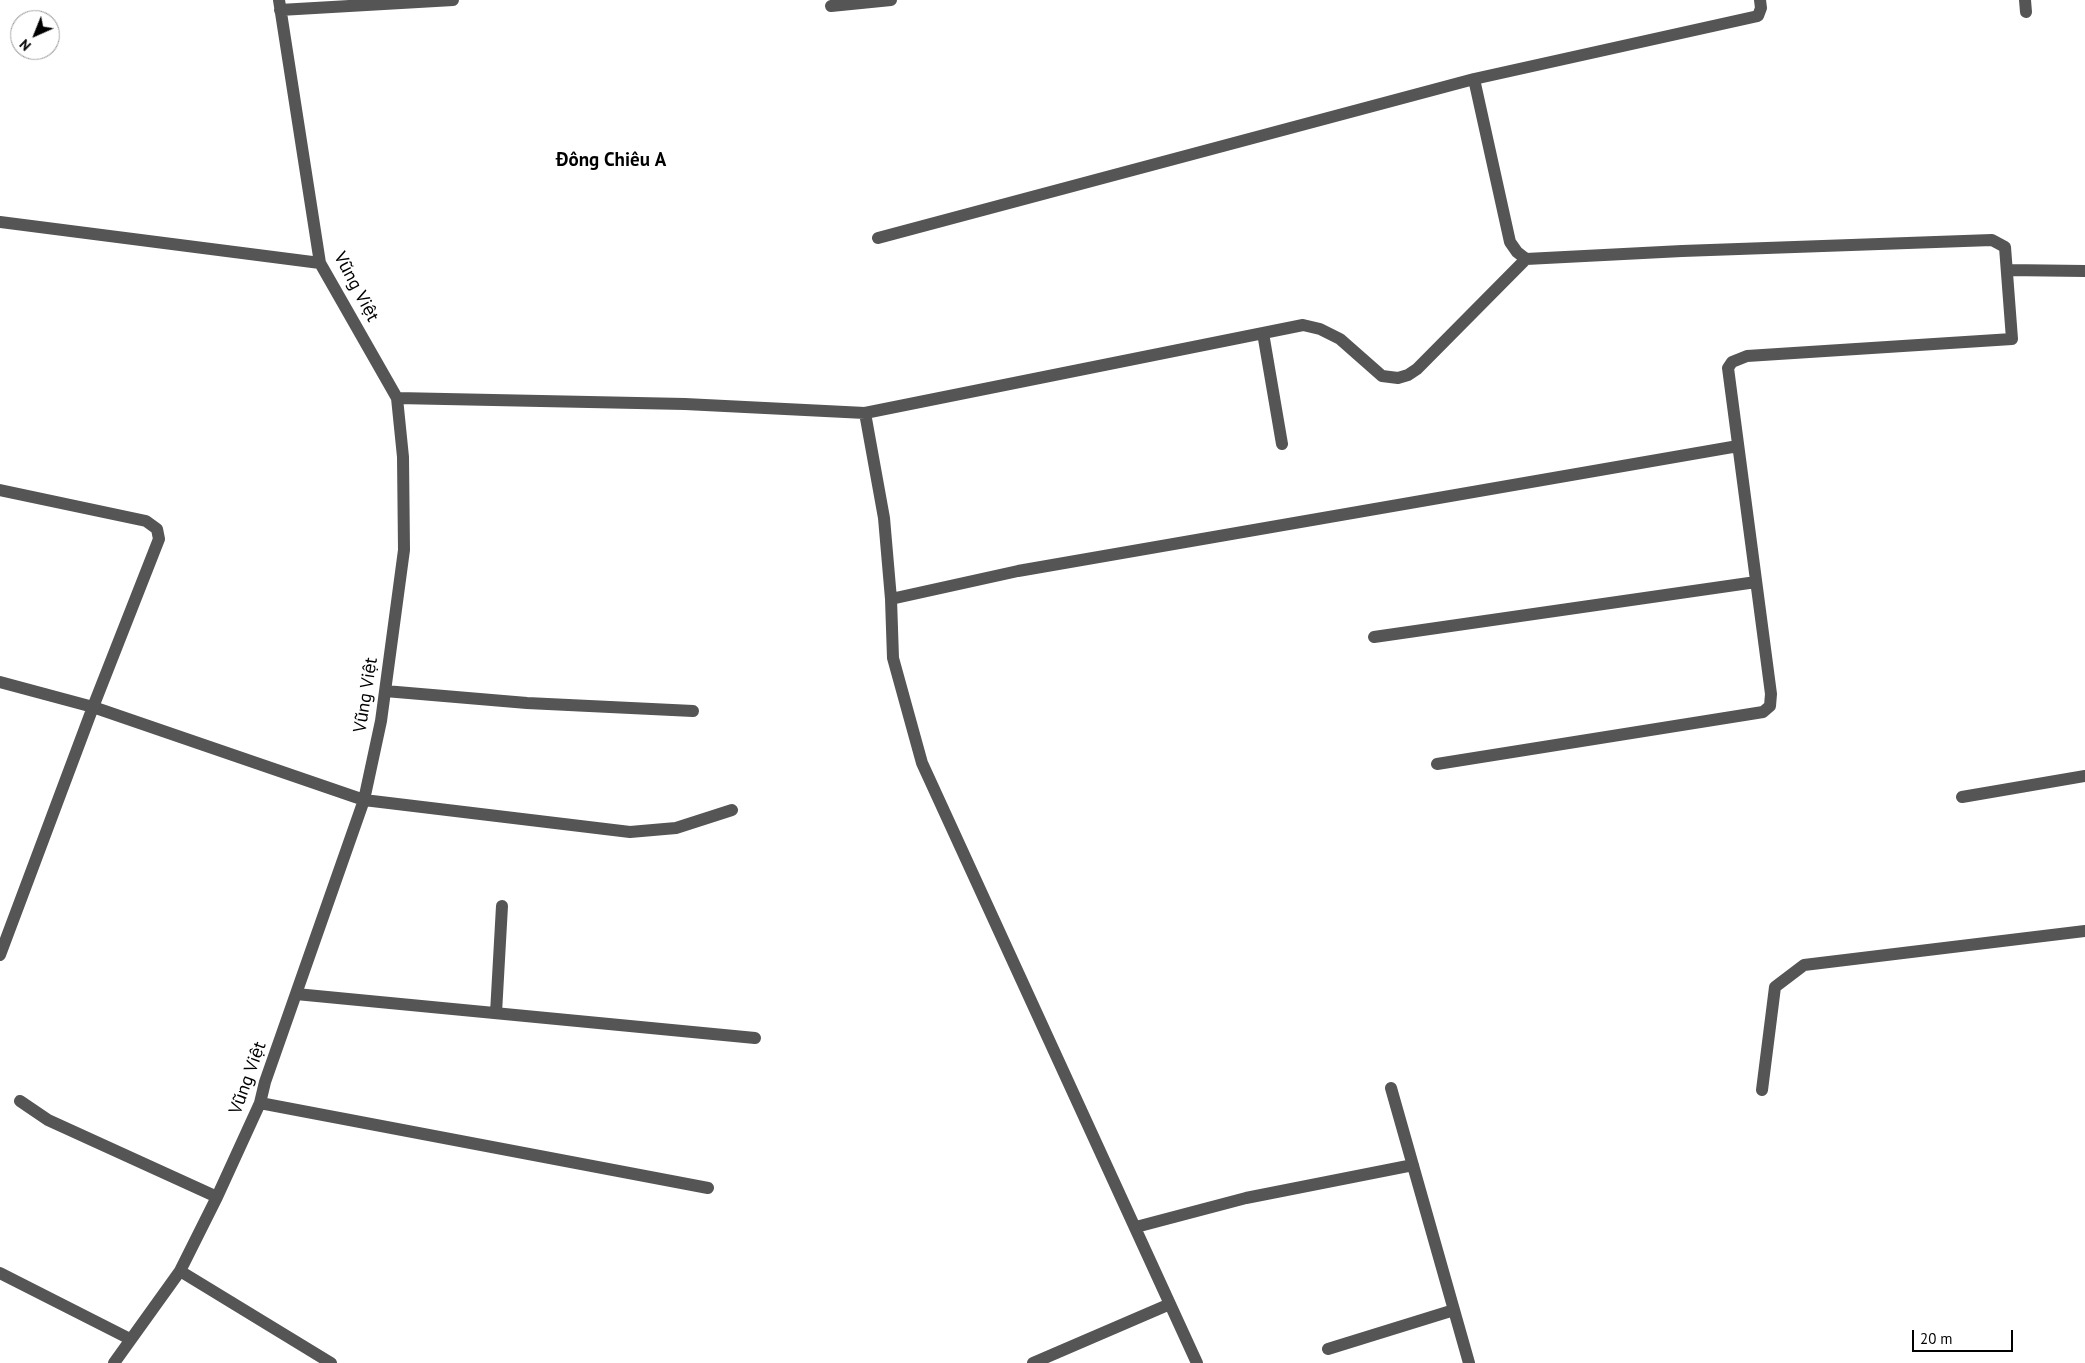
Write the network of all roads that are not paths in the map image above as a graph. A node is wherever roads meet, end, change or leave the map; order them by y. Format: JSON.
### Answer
{"nodes":[{"id":1,"x":453,"y":0,"type":"edge"},
{"id":2,"x":892,"y":0,"type":"edge"},
{"id":3,"x":1760,"y":0,"type":"edge"},
{"id":4,"x":280,"y":5,"type":"edge"},
{"id":5,"x":831,"y":6,"type":"dead end"},
{"id":6,"x":1474,"y":79,"type":"junction"},
{"id":7,"x":0,"y":222,"type":"edge"},
{"id":8,"x":878,"y":238,"type":"dead end"},
{"id":9,"x":1526,"y":258,"type":"junction"},
{"id":10,"x":320,"y":263,"type":"junction"},
{"id":11,"x":2007,"y":270,"type":"junction"},
{"id":12,"x":2085,"y":271,"type":"edge"},
{"id":13,"x":1263,"y":333,"type":"junction"},
{"id":14,"x":397,"y":398,"type":"junction"},
{"id":15,"x":866,"y":413,"type":"junction"},
{"id":16,"x":1282,"y":444,"type":"dead end"},
{"id":17,"x":1738,"y":446,"type":"junction"},
{"id":18,"x":0,"y":490,"type":"edge"},
{"id":19,"x":1756,"y":582,"type":"junction"},
{"id":20,"x":891,"y":599,"type":"junction"},
{"id":21,"x":1374,"y":637,"type":"dead end"},
{"id":22,"x":0,"y":682,"type":"edge"},
{"id":23,"x":385,"y":691,"type":"junction"},
{"id":24,"x":93,"y":707,"type":"junction"},
{"id":25,"x":693,"y":710,"type":"dead end"},
{"id":26,"x":1437,"y":764,"type":"dead end"},
{"id":27,"x":2085,"y":776,"type":"edge"},
{"id":28,"x":1962,"y":797,"type":"dead end"},
{"id":29,"x":364,"y":800,"type":"junction"},
{"id":30,"x":732,"y":810,"type":"dead end"},
{"id":31,"x":502,"y":906,"type":"dead end"},
{"id":32,"x":2085,"y":931,"type":"edge"},
{"id":33,"x":0,"y":955,"type":"edge"},
{"id":34,"x":296,"y":994,"type":"junction"},
{"id":35,"x":496,"y":1013,"type":"junction"},
{"id":36,"x":755,"y":1038,"type":"dead end"},
{"id":37,"x":1391,"y":1088,"type":"dead end"},
{"id":38,"x":1762,"y":1090,"type":"dead end"},
{"id":39,"x":20,"y":1101,"type":"dead end"},
{"id":40,"x":260,"y":1103,"type":"junction"},
{"id":41,"x":1413,"y":1165,"type":"junction"},
{"id":42,"x":708,"y":1188,"type":"dead end"},
{"id":43,"x":217,"y":1197,"type":"junction"},
{"id":44,"x":1136,"y":1227,"type":"junction"},
{"id":45,"x":180,"y":1270,"type":"junction"},
{"id":46,"x":0,"y":1273,"type":"edge"},
{"id":47,"x":1170,"y":1304,"type":"junction"},
{"id":48,"x":1454,"y":1310,"type":"junction"},
{"id":49,"x":130,"y":1338,"type":"junction"},
{"id":50,"x":1328,"y":1349,"type":"dead end"},
{"id":51,"x":114,"y":1363,"type":"edge"},
{"id":52,"x":331,"y":1363,"type":"edge"},
{"id":53,"x":1033,"y":1363,"type":"edge"},
{"id":54,"x":1197,"y":1363,"type":"edge"},
{"id":55,"x":1469,"y":1363,"type":"edge"}],
"edges":[{"from":1,"to":4,"type":"street"},
{"from":2,"to":5,"type":"street"},
{"from":3,"to":6,"type":"street"},
{"from":4,"to":10,"type":"street","name":"Vũng Việt"},
{"from":6,"to":8,"type":"street"},
{"from":6,"to":9,"type":"street"},
{"from":7,"to":10,"type":"street"},
{"from":9,"to":11,"type":"street"},
{"from":9,"to":13,"type":"street"},
{"from":10,"to":14,"type":"street","name":"Vũng Việt"},
{"from":11,"to":12,"type":"street"},
{"from":11,"to":17,"type":"street"},
{"from":13,"to":15,"type":"street"},
{"from":13,"to":16,"type":"street"},
{"from":14,"to":15,"type":"street"},
{"from":14,"to":23,"type":"street","name":"Vũng Việt"},
{"from":15,"to":20,"type":"street"},
{"from":17,"to":19,"type":"street"},
{"from":17,"to":20,"type":"street"},
{"from":18,"to":24,"type":"street"},
{"from":19,"to":21,"type":"street"},
{"from":19,"to":26,"type":"street"},
{"from":20,"to":44,"type":"street"},
{"from":22,"to":24,"type":"street"},
{"from":23,"to":25,"type":"street"},
{"from":23,"to":29,"type":"street","name":"Vũng Việt"},
{"from":24,"to":29,"type":"street"},
{"from":24,"to":33,"type":"street"},
{"from":27,"to":28,"type":"street"},
{"from":29,"to":30,"type":"street"},
{"from":29,"to":34,"type":"street","name":"Vũng Việt"},
{"from":31,"to":35,"type":"street"},
{"from":32,"to":38,"type":"street"},
{"from":34,"to":35,"type":"street"},
{"from":34,"to":40,"type":"street","name":"Vũng Việt"},
{"from":35,"to":36,"type":"street"},
{"from":37,"to":41,"type":"street"},
{"from":39,"to":43,"type":"street"},
{"from":40,"to":42,"type":"street"},
{"from":40,"to":43,"type":"street","name":"Vũng Việt"},
{"from":41,"to":44,"type":"street"},
{"from":41,"to":48,"type":"street"},
{"from":43,"to":45,"type":"street","name":"Vũng Việt"},
{"from":44,"to":47,"type":"street"},
{"from":45,"to":49,"type":"street","name":"Vũng Việt"},
{"from":45,"to":52,"type":"street"},
{"from":46,"to":49,"type":"street"},
{"from":47,"to":53,"type":"street"},
{"from":47,"to":54,"type":"street"},
{"from":48,"to":50,"type":"street"},
{"from":48,"to":55,"type":"street"},
{"from":49,"to":51,"type":"street","name":"Vũng Việt"}]}
